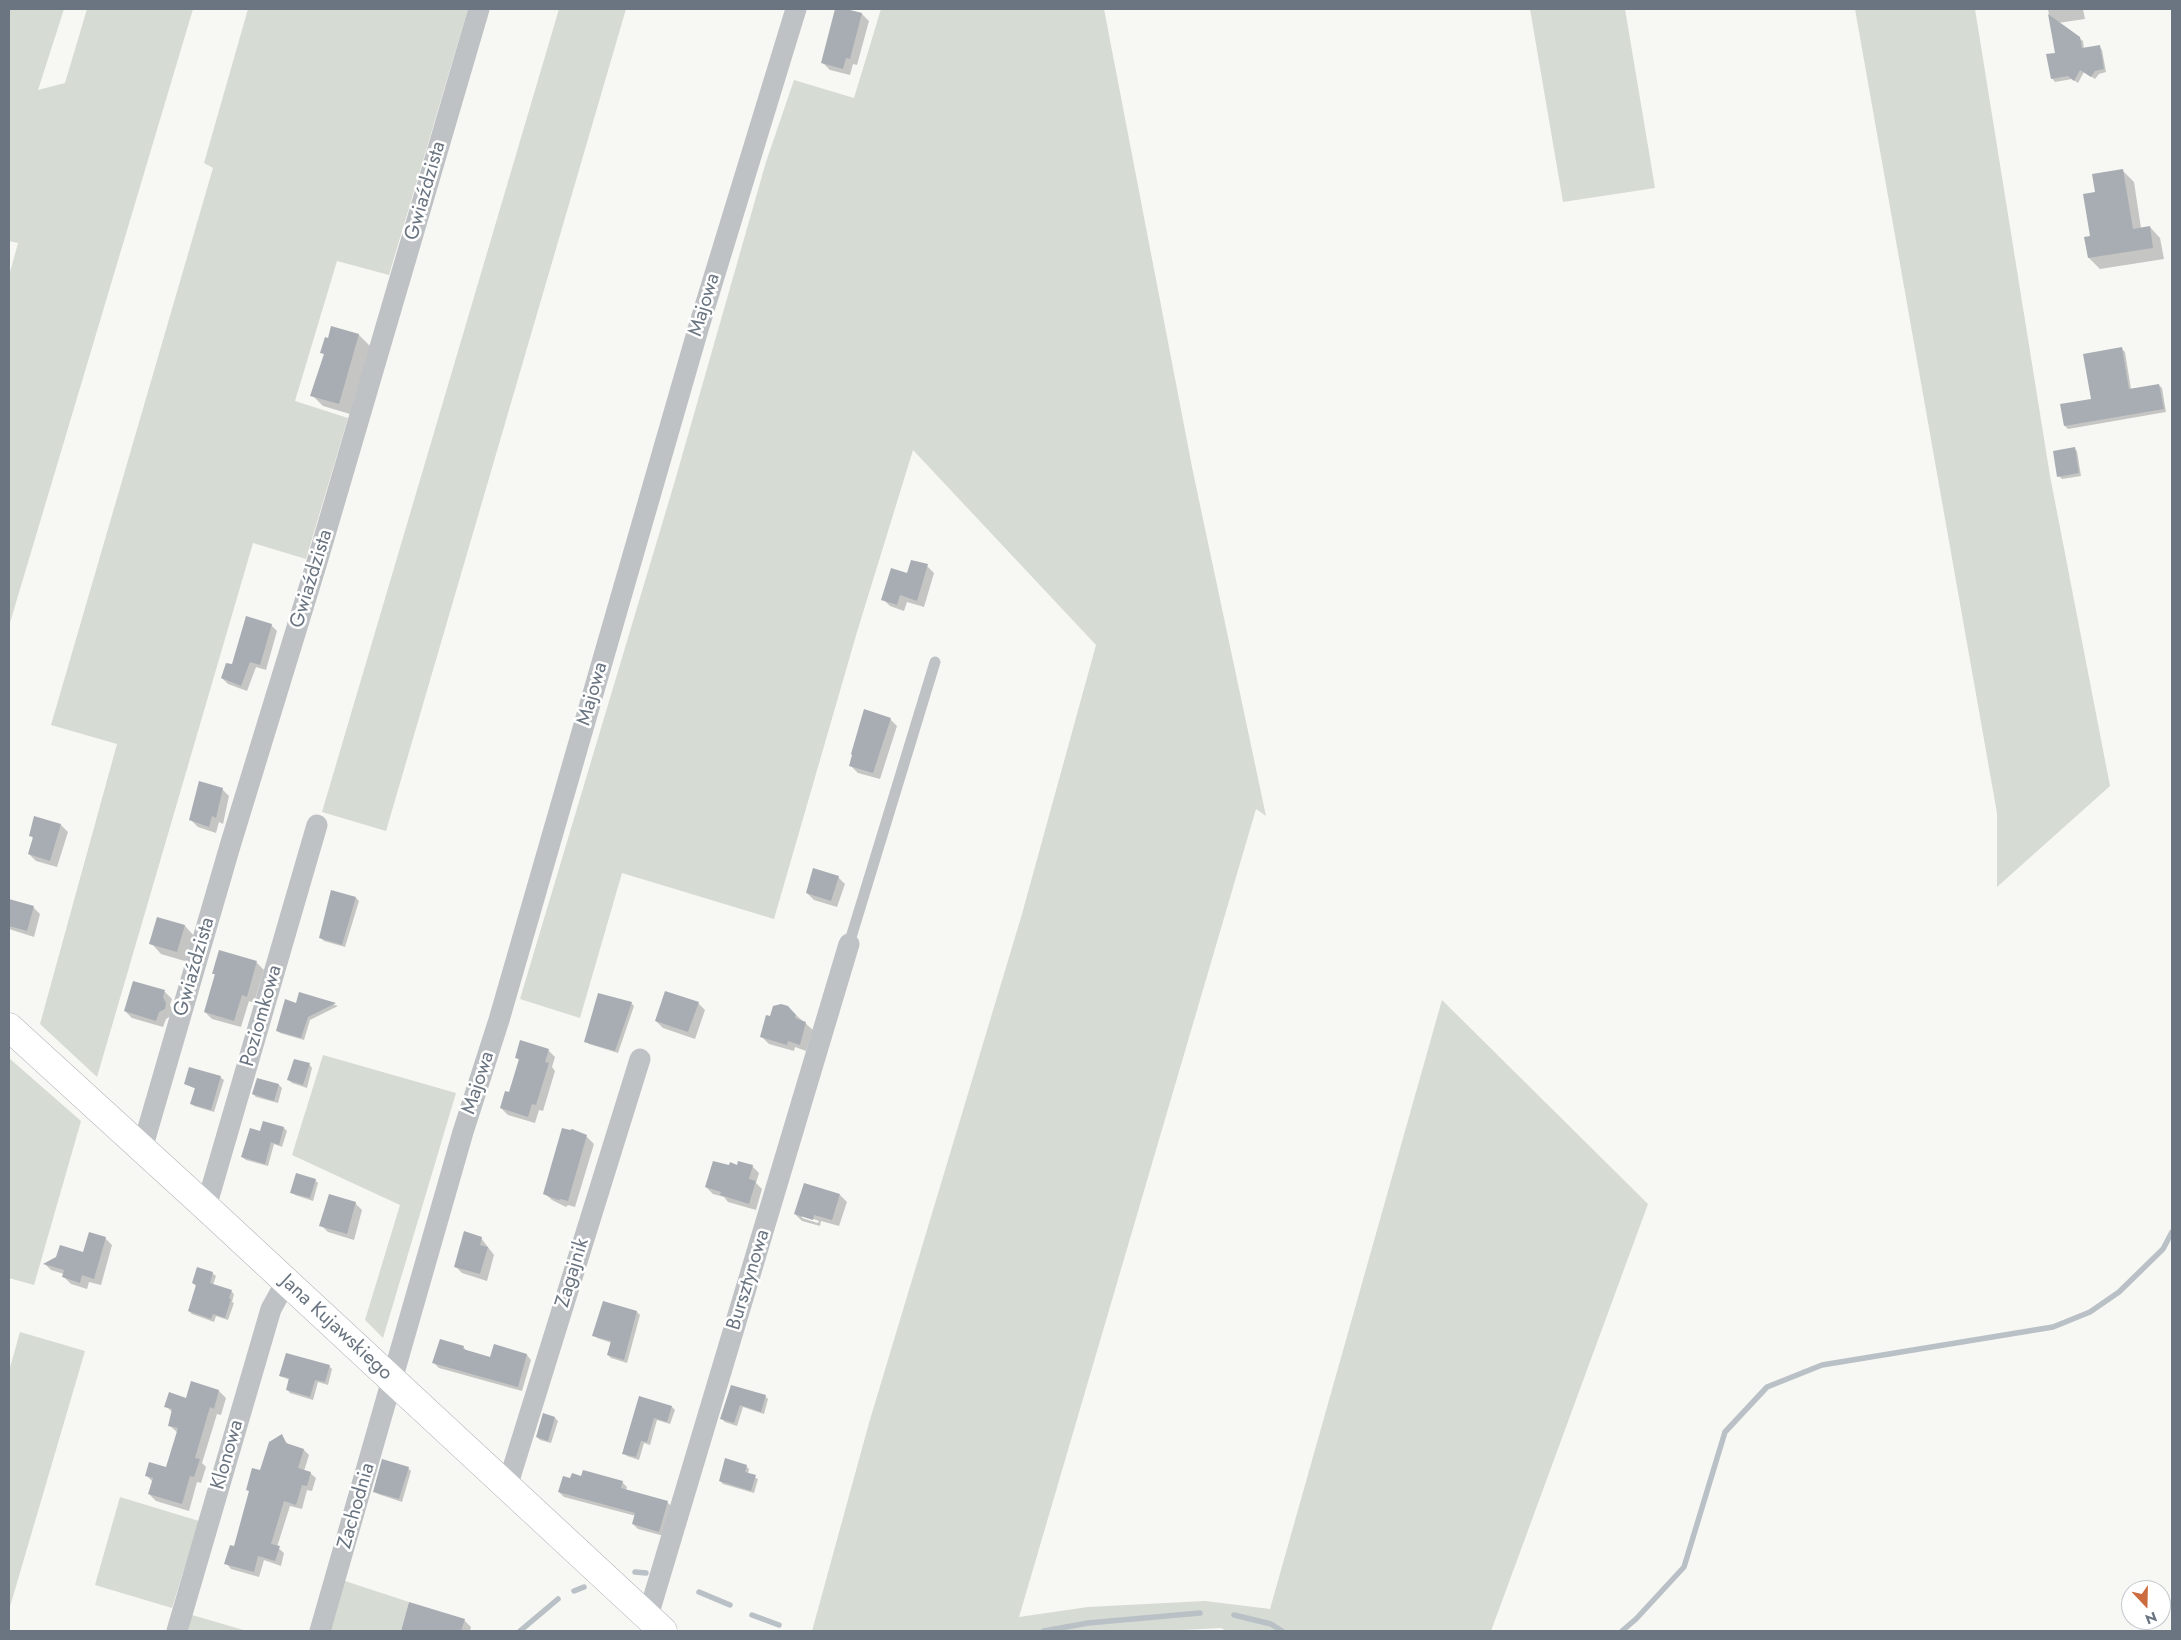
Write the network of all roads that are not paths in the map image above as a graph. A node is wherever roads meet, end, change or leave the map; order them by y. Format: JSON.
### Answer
{"nodes":[{"id":1,"x":479,"y":9,"type":"edge"},
{"id":2,"x":796,"y":9,"type":"edge"},
{"id":3,"x":936,"y":662,"type":"dead end"},
{"id":4,"x":318,"y":825,"type":"dead end"},
{"id":5,"x":849,"y":944,"type":"joint"},
{"id":6,"x":9,"y":1027,"type":"edge"},
{"id":7,"x":640,"y":1059,"type":"dead end"},
{"id":8,"x":142,"y":1149,"type":"junction"},
{"id":9,"x":206,"y":1207,"type":"junction"},
{"id":10,"x":286,"y":1282,"type":"junction"},
{"id":11,"x":392,"y":1380,"type":"junction"},
{"id":12,"x":507,"y":1487,"type":"junction"},
{"id":13,"x":657,"y":1627,"type":"edge"},
{"id":14,"x":177,"y":1631,"type":"edge"},
{"id":15,"x":320,"y":1631,"type":"edge"}],
"edges":[{"from":1,"to":8,"type":"street","name":"Gwiaździsta"},
{"from":2,"to":11,"type":"street","name":"Majowa"},
{"from":3,"to":5,"type":"lane"},
{"from":4,"to":9,"type":"street","name":"Poziomkowa"},
{"from":5,"to":13,"type":"street","name":"Bursztynowa"},
{"from":6,"to":8,"type":"main road","name":"Jana Kujawskiego"},
{"from":7,"to":12,"type":"street","name":"Zagajnik"},
{"from":8,"to":9,"type":"main road","name":"Jana Kujawskiego"},
{"from":9,"to":10,"type":"main road","name":"Jana Kujawskiego"},
{"from":10,"to":11,"type":"main road","name":"Jana Kujawskiego"},
{"from":10,"to":14,"type":"street","name":"Klonowa"},
{"from":11,"to":12,"type":"main road","name":"Jana Kujawskiego"},
{"from":11,"to":15,"type":"street","name":"Zachodnia"},
{"from":12,"to":13,"type":"main road","name":"Jana Kujawskiego"}]}
